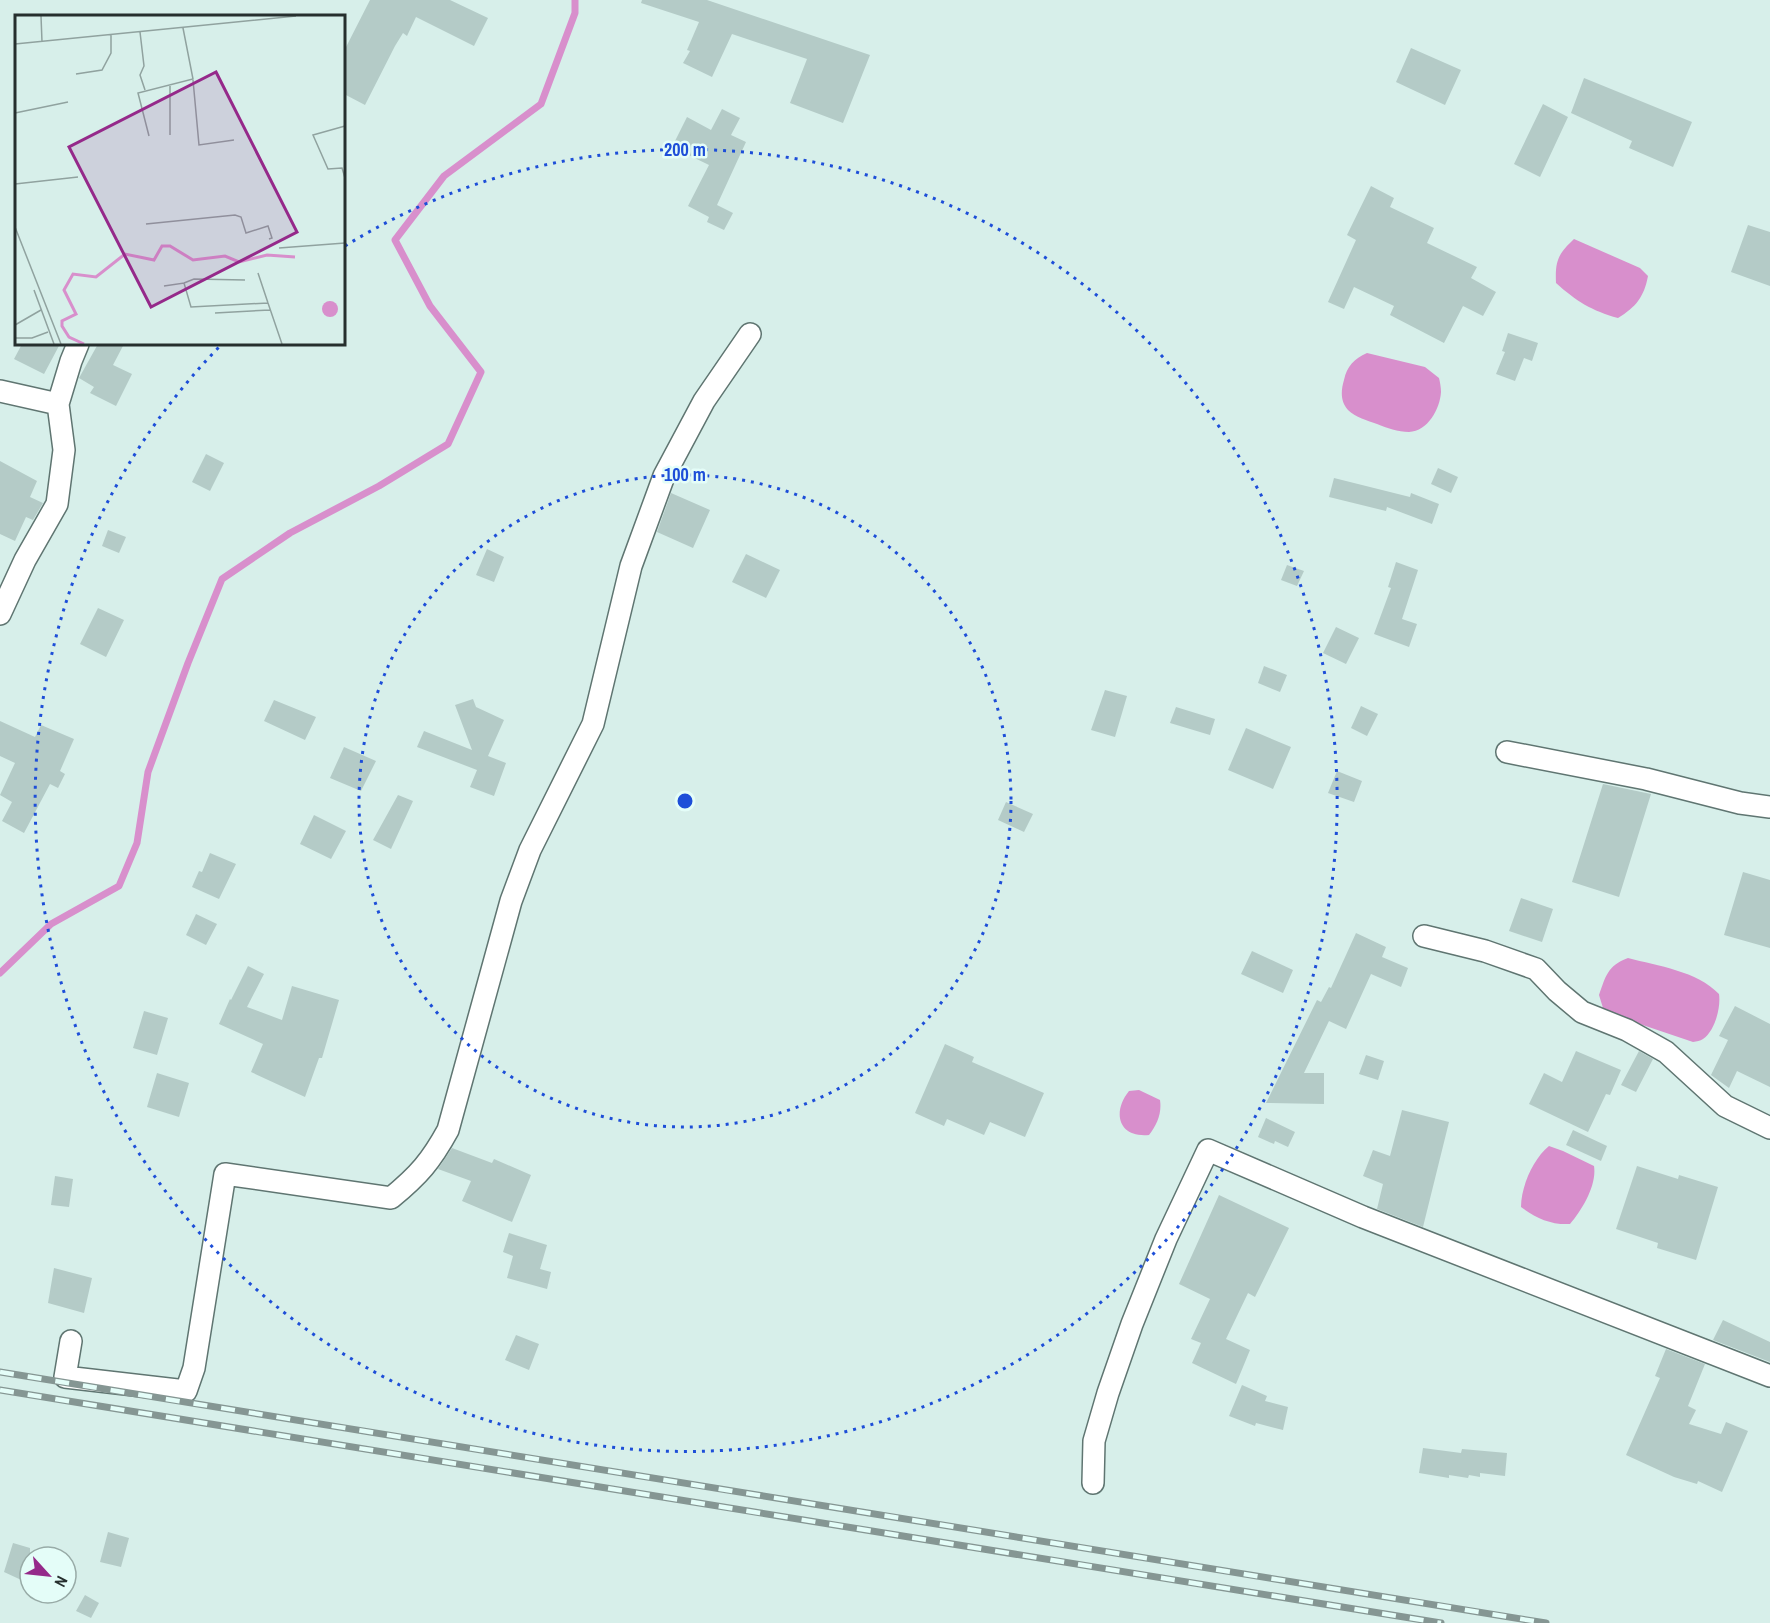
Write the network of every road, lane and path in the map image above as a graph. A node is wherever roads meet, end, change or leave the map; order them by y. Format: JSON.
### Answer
{"nodes":[{"id":1,"x":750,"y":334,"type":"dead end"},
{"id":2,"x":78,"y":345,"type":"edge"},
{"id":3,"x":0,"y":391,"type":"edge"},
{"id":4,"x":58,"y":404,"type":"junction"},
{"id":5,"x":0,"y":614,"type":"edge"},
{"id":6,"x":1507,"y":752,"type":"dead end"},
{"id":7,"x":1770,"y":807,"type":"edge"},
{"id":8,"x":1424,"y":936,"type":"dead end"},
{"id":9,"x":1770,"y":1128,"type":"edge"},
{"id":10,"x":71,"y":1341,"type":"dead end"},
{"id":11,"x":1770,"y":1376,"type":"edge"},
{"id":12,"x":1093,"y":1483,"type":"dead end"}],
"edges":[{"from":1,"to":10,"type":"street"},
{"from":2,"to":4,"type":"street"},
{"from":3,"to":4,"type":"street"},
{"from":4,"to":5,"type":"street"},
{"from":6,"to":7,"type":"street"},
{"from":8,"to":9,"type":"street"},
{"from":11,"to":12,"type":"street"}]}
